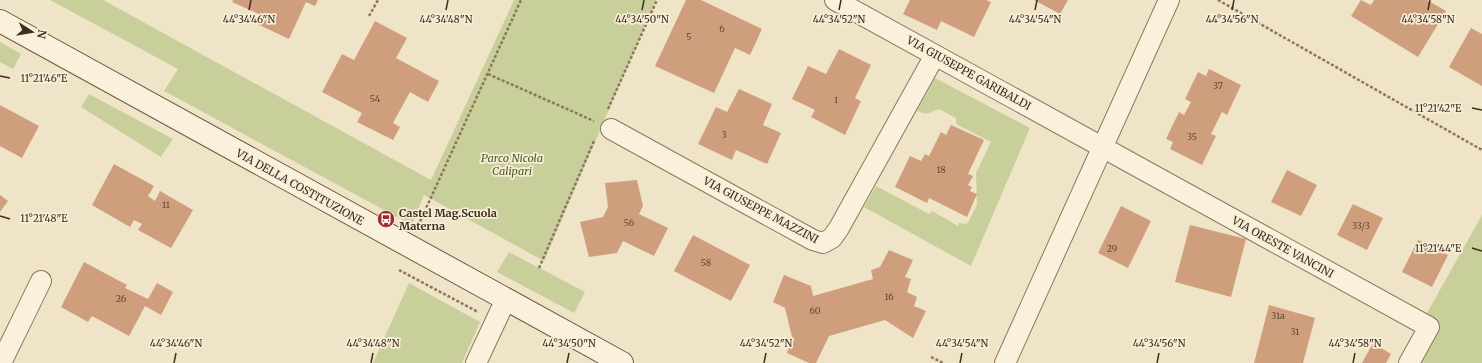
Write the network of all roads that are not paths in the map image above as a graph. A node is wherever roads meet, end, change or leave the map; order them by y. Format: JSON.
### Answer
{"nodes":[{"id":1,"x":835,"y":0,"type":"edge"},
{"id":2,"x":1169,"y":0,"type":"edge"},
{"id":3,"x":0,"y":22,"type":"edge"},
{"id":4,"x":935,"y":55,"type":"junction"},
{"id":5,"x":611,"y":129,"type":"road end"},
{"id":6,"x":1102,"y":147,"type":"junction"},
{"id":7,"x":42,"y":281,"type":"dead end"},
{"id":8,"x":506,"y":299,"type":"junction"},
{"id":9,"x":1,"y":363,"type":"edge"},
{"id":10,"x":476,"y":363,"type":"edge"},
{"id":11,"x":622,"y":363,"type":"edge"},
{"id":12,"x":1005,"y":363,"type":"edge"},
{"id":13,"x":1409,"y":363,"type":"edge"}],
"edges":[{"from":1,"to":4,"type":"street","name":"VIA GIUSEPPE GARIBALDI"},
{"from":2,"to":6,"type":"street"},
{"from":3,"to":8,"type":"street","name":"VIA DELLA COSTITUZIONE"},
{"from":4,"to":5,"type":"street","name":"VIA GIUSEPPE MAZZINI"},
{"from":4,"to":6,"type":"street","name":"VIA GIUSEPPE GARIBALDI"},
{"from":6,"to":12,"type":"street"},
{"from":6,"to":13,"type":"street","name":"VIA ORESTE VANCINI"},
{"from":7,"to":9,"type":"street"},
{"from":8,"to":10,"type":"street"},
{"from":8,"to":11,"type":"street","name":"VIA DELLA COSTITUZIONE"}]}
